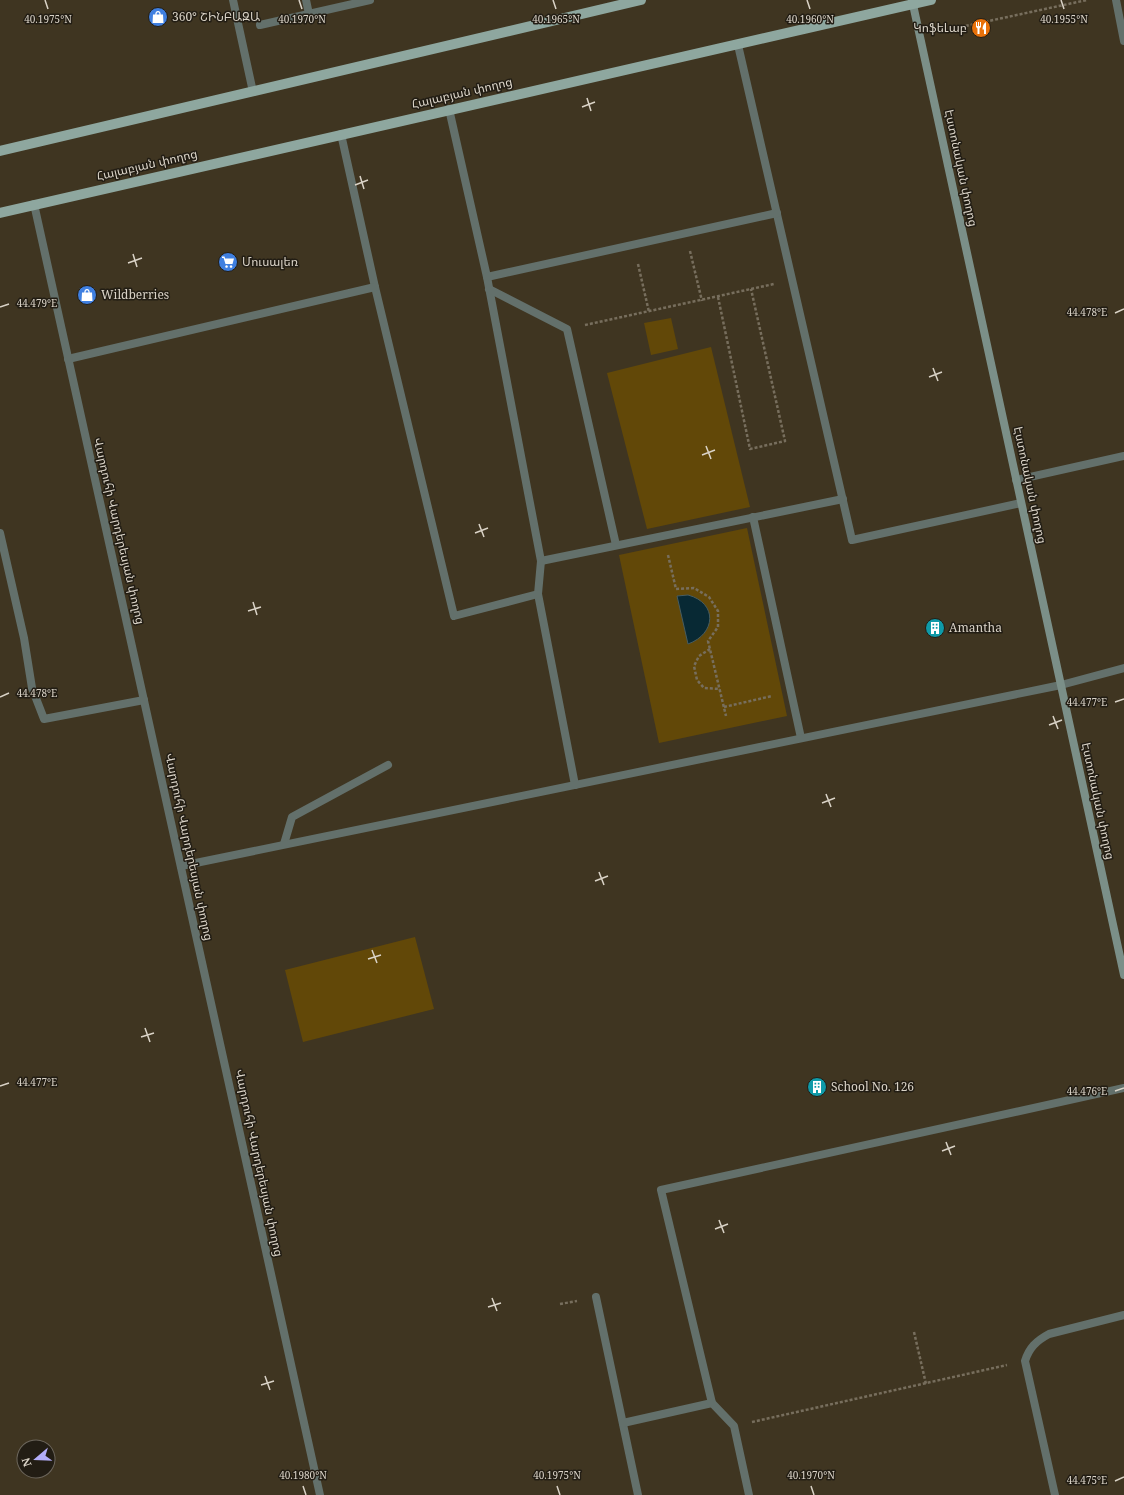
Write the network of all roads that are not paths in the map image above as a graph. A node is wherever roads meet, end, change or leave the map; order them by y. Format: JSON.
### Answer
{"nodes":[{"id":1,"x":233,"y":0,"type":"edge"},
{"id":2,"x":306,"y":0,"type":"edge"},
{"id":3,"x":370,"y":0,"type":"edge"},
{"id":4,"x":641,"y":0,"type":"edge"},
{"id":5,"x":931,"y":0,"type":"edge"},
{"id":6,"x":1116,"y":0,"type":"edge"},
{"id":7,"x":912,"y":2,"type":"edge"},
{"id":8,"x":309,"y":14,"type":"junction"},
{"id":9,"x":260,"y":25,"type":"dead end"},
{"id":10,"x":1124,"y":41,"type":"edge"},
{"id":11,"x":738,"y":45,"type":"junction"},
{"id":12,"x":253,"y":92,"type":"junction"},
{"id":13,"x":449,"y":109,"type":"junction"},
{"id":14,"x":341,"y":134,"type":"junction"},
{"id":15,"x":0,"y":151,"type":"edge"},
{"id":16,"x":34,"y":204,"type":"junction"},
{"id":17,"x":0,"y":213,"type":"edge"},
{"id":18,"x":777,"y":213,"type":"junction"},
{"id":19,"x":487,"y":277,"type":"junction"},
{"id":20,"x":375,"y":287,"type":"junction"},
{"id":21,"x":489,"y":289,"type":"junction"},
{"id":22,"x":68,"y":358,"type":"junction"},
{"id":23,"x":1124,"y":456,"type":"edge"},
{"id":24,"x":1016,"y":480,"type":"junction"},
{"id":25,"x":843,"y":499,"type":"junction"},
{"id":26,"x":1021,"y":502,"type":"junction"},
{"id":27,"x":753,"y":517,"type":"junction"},
{"id":28,"x":0,"y":533,"type":"edge"},
{"id":29,"x":616,"y":545,"type":"junction"},
{"id":30,"x":541,"y":561,"type":"junction"},
{"id":31,"x":538,"y":594,"type":"junction"},
{"id":32,"x":1124,"y":668,"type":"edge"},
{"id":33,"x":1061,"y":685,"type":"junction"},
{"id":34,"x":144,"y":700,"type":"junction"},
{"id":35,"x":801,"y":738,"type":"junction"},
{"id":36,"x":388,"y":764,"type":"dead end"},
{"id":37,"x":575,"y":785,"type":"junction"},
{"id":38,"x":284,"y":844,"type":"junction"},
{"id":39,"x":181,"y":866,"type":"junction"},
{"id":40,"x":1124,"y":975,"type":"edge"},
{"id":41,"x":1124,"y":1088,"type":"edge"},
{"id":42,"x":596,"y":1297,"type":"dead end"},
{"id":43,"x":1124,"y":1315,"type":"edge"},
{"id":44,"x":712,"y":1403,"type":"junction"},
{"id":45,"x":623,"y":1423,"type":"junction"},
{"id":46,"x":320,"y":1495,"type":"edge"},
{"id":47,"x":638,"y":1495,"type":"edge"},
{"id":48,"x":749,"y":1495,"type":"edge"},
{"id":49,"x":1055,"y":1495,"type":"edge"}],
"edges":[{"from":1,"to":12,"type":"street"},
{"from":2,"to":8,"type":"street"},
{"from":3,"to":8,"type":"street"},
{"from":4,"to":12,"type":"main road"},
{"from":5,"to":7,"type":"main road","name":"Հալաբյան փողոց"},
{"from":6,"to":10,"type":"street"},
{"from":7,"to":11,"type":"main road","name":"Հալաբյան փողոց"},
{"from":7,"to":24,"type":"street","name":"Էստոնական փողոց"},
{"from":8,"to":9,"type":"street"},
{"from":11,"to":13,"type":"main road","name":"Հալաբյան փողոց"},
{"from":11,"to":18,"type":"street"},
{"from":12,"to":15,"type":"main road"},
{"from":13,"to":14,"type":"main road","name":"Հալաբյան փողոց"},
{"from":13,"to":19,"type":"street"},
{"from":14,"to":16,"type":"main road","name":"Հալաբյան փողոց"},
{"from":14,"to":20,"type":"street"},
{"from":16,"to":17,"type":"main road","name":"Հալաբյան փողոց"},
{"from":16,"to":22,"type":"street","name":"Վարդուհի Վարդերեսյան փողոց"},
{"from":18,"to":19,"type":"street"},
{"from":18,"to":25,"type":"street"},
{"from":19,"to":21,"type":"street"},
{"from":20,"to":22,"type":"street"},
{"from":20,"to":31,"type":"street"},
{"from":21,"to":29,"type":"street"},
{"from":21,"to":30,"type":"street"},
{"from":22,"to":34,"type":"street","name":"Վարդուհի Վարդերեսյան փողոց"},
{"from":23,"to":24,"type":"street"},
{"from":24,"to":26,"type":"street","name":"Էստոնական փողոց"},
{"from":25,"to":26,"type":"street"},
{"from":25,"to":27,"type":"street"},
{"from":26,"to":33,"type":"street","name":"Էստոնական փողոց"},
{"from":27,"to":29,"type":"street"},
{"from":27,"to":35,"type":"street"},
{"from":28,"to":34,"type":"street"},
{"from":29,"to":30,"type":"street"},
{"from":30,"to":31,"type":"street"},
{"from":31,"to":37,"type":"street"},
{"from":32,"to":33,"type":"street"},
{"from":33,"to":35,"type":"street"},
{"from":33,"to":40,"type":"street","name":"Էստոնական փողոց"},
{"from":34,"to":39,"type":"street","name":"Վարդուհի Վարդերեսյան փողոց"},
{"from":35,"to":37,"type":"street"},
{"from":36,"to":38,"type":"street"},
{"from":37,"to":38,"type":"street"},
{"from":38,"to":39,"type":"street"},
{"from":39,"to":46,"type":"street","name":"Վարդուհի Վարդերեսյան փողոց"},
{"from":41,"to":44,"type":"street"},
{"from":42,"to":45,"type":"street"},
{"from":43,"to":49,"type":"street"},
{"from":44,"to":45,"type":"street"},
{"from":44,"to":48,"type":"street"},
{"from":45,"to":47,"type":"street"}]}
